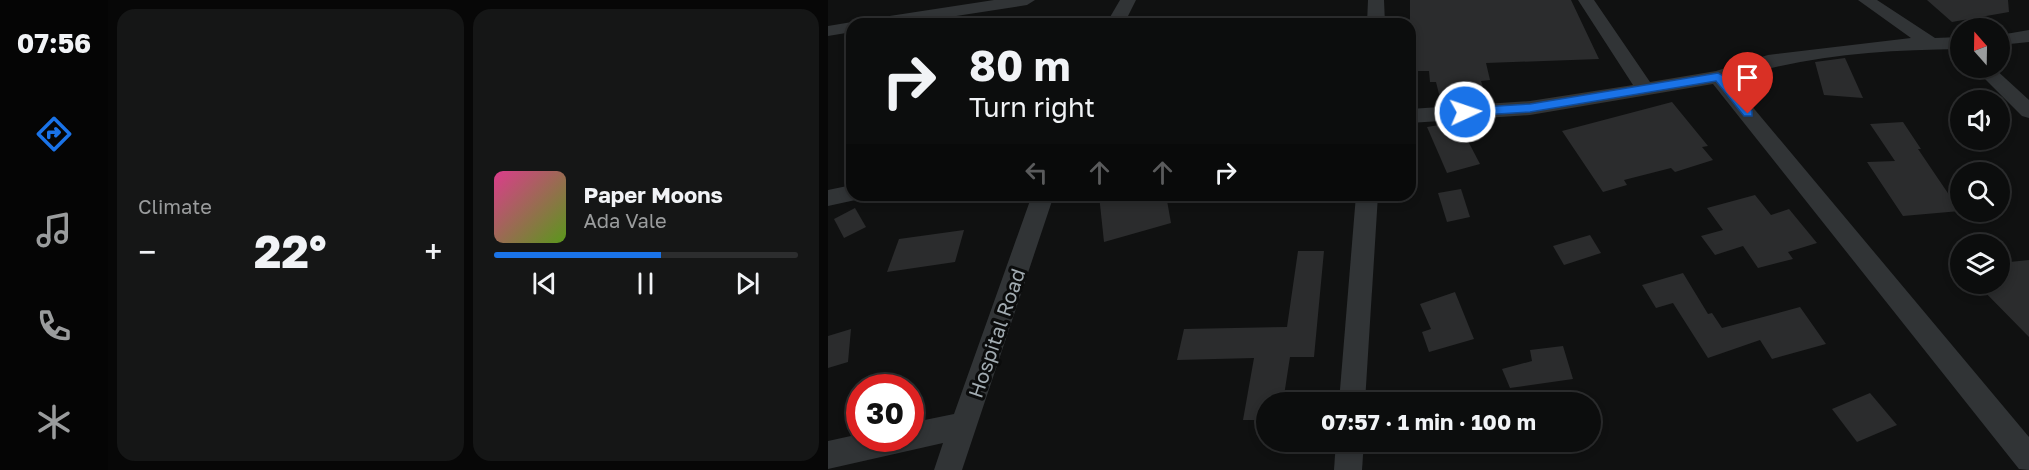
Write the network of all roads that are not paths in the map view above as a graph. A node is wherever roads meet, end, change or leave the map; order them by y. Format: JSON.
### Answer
{"nodes":[{"id":1,"x":1027,"y":0,"type":"edge"},
{"id":2,"x":1128,"y":0,"type":"edge"},
{"id":3,"x":1376,"y":0,"type":"edge"},
{"id":4,"x":1586,"y":0,"type":"edge"},
{"id":5,"x":1866,"y":0,"type":"edge"},
{"id":6,"x":909,"y":18,"type":"edge"},
{"id":7,"x":1118,"y":18,"type":"edge"},
{"id":8,"x":1376,"y":18,"type":"edge"},
{"id":9,"x":846,"y":28,"type":"edge"},
{"id":10,"x":828,"y":31,"type":"edge"},
{"id":11,"x":2029,"y":36,"type":"edge"},
{"id":12,"x":2010,"y":39,"type":"edge"},
{"id":13,"x":1929,"y":42,"type":"junction"},
{"id":14,"x":1950,"y":43,"type":"edge"},
{"id":15,"x":1718,"y":77,"type":"junction"},
{"id":16,"x":1994,"y":78,"type":"edge"},
{"id":17,"x":1644,"y":88,"type":"junction"},
{"id":18,"x":2029,"y":111,"type":"edge"},
{"id":19,"x":1416,"y":116,"type":"edge"},
{"id":20,"x":846,"y":194,"type":"edge"},
{"id":21,"x":828,"y":198,"type":"edge"},
{"id":22,"x":1041,"y":201,"type":"edge"},
{"id":23,"x":1367,"y":201,"type":"edge"},
{"id":24,"x":1353,"y":392,"type":"edge"},
{"id":25,"x":965,"y":425,"type":"junction"},
{"id":26,"x":924,"y":434,"type":"edge"},
{"id":27,"x":846,"y":451,"type":"edge"},
{"id":28,"x":1349,"y":452,"type":"edge"},
{"id":29,"x":828,"y":455,"type":"edge"},
{"id":30,"x":2029,"y":459,"type":"edge"},
{"id":31,"x":948,"y":470,"type":"edge"},
{"id":32,"x":1348,"y":470,"type":"edge"}],
"edges":[{"from":1,"to":6,"type":"street"},
{"from":2,"to":7,"type":"street"},
{"from":3,"to":8,"type":"street"},
{"from":4,"to":17,"type":"street"},
{"from":5,"to":13,"type":"street"},
{"from":9,"to":10,"type":"street"},
{"from":11,"to":12,"type":"street"},
{"from":13,"to":14,"type":"street"},
{"from":13,"to":15,"type":"street"},
{"from":15,"to":17,"type":"street"},
{"from":15,"to":30,"type":"street"},
{"from":16,"to":18,"type":"street"},
{"from":17,"to":19,"type":"street"},
{"from":20,"to":21,"type":"street"},
{"from":22,"to":25,"type":"street","name":"Hospital Road"},
{"from":23,"to":24,"type":"street"},
{"from":25,"to":26,"type":"street"},
{"from":25,"to":31,"type":"street","name":"Hospital Road"},
{"from":27,"to":29,"type":"street"},
{"from":28,"to":32,"type":"street"}]}
